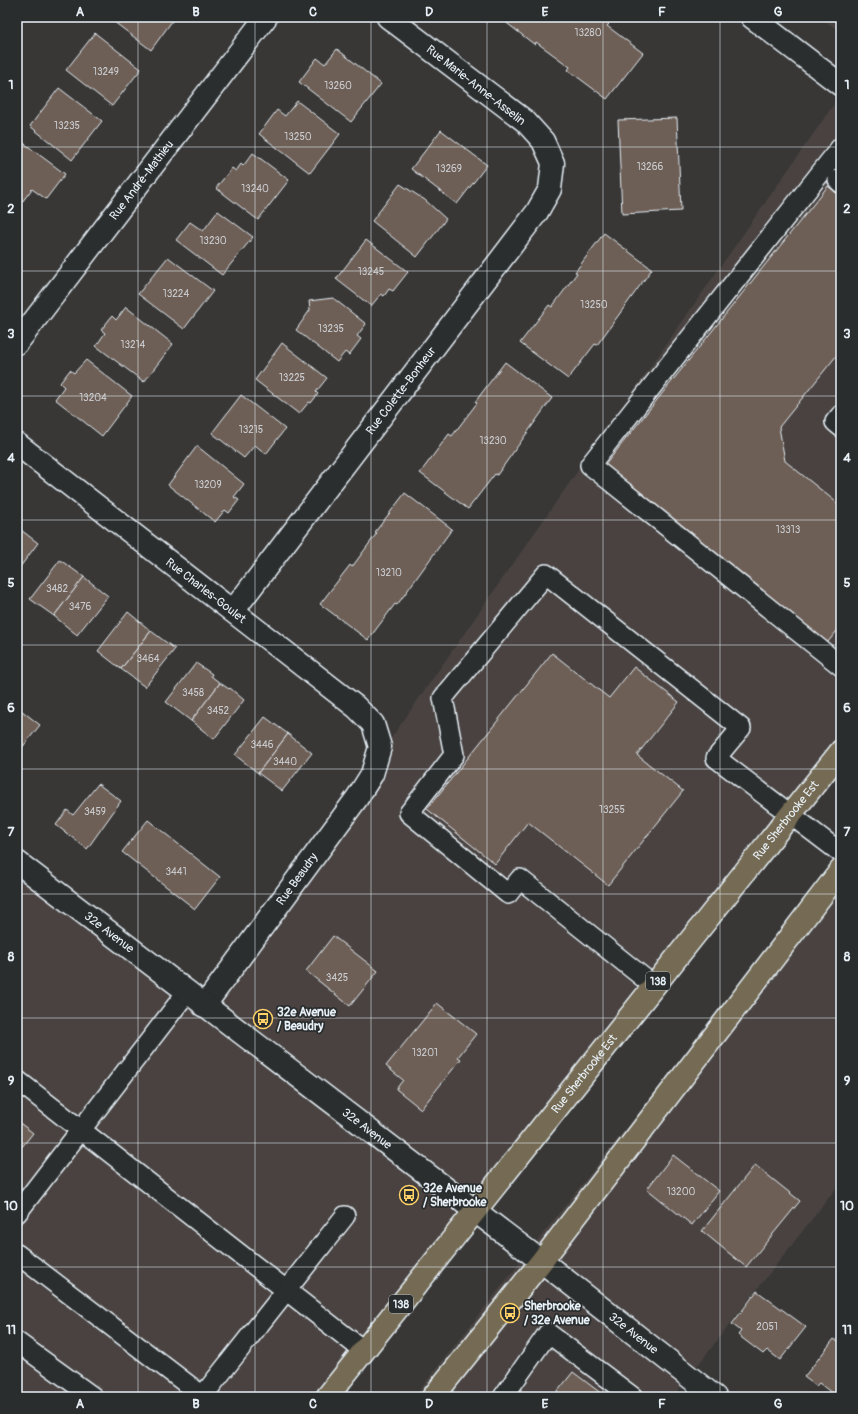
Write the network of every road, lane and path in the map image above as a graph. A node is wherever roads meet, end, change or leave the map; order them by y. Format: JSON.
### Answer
{"nodes":[{"id":1,"x":266,"y":17,"type":"edge"},
{"id":2,"x":388,"y":17,"type":"edge"},
{"id":3,"x":752,"y":17,"type":"edge"},
{"id":4,"x":841,"y":85,"type":"edge"},
{"id":5,"x":841,"y":147,"type":"edge"},
{"id":6,"x":553,"y":163,"type":"joint"},
{"id":7,"x":17,"y":343,"type":"edge"},
{"id":8,"x":841,"y":415,"type":"edge"},
{"id":9,"x":841,"y":427,"type":"edge"},
{"id":10,"x":17,"y":444,"type":"edge"},
{"id":11,"x":233,"y":611,"type":"junction"},
{"id":12,"x":841,"y":666,"type":"edge"},
{"id":13,"x":380,"y":747,"type":"joint"},
{"id":14,"x":841,"y":751,"type":"edge"},
{"id":15,"x":790,"y":814,"type":"junction"},
{"id":16,"x":841,"y":853,"type":"edge"},
{"id":17,"x":17,"y":862,"type":"edge"},
{"id":18,"x":841,"y":870,"type":"edge"},
{"id":19,"x":654,"y":986,"type":"junction"},
{"id":20,"x":187,"y":992,"type":"junction"},
{"id":21,"x":204,"y":1006,"type":"junction"},
{"id":22,"x":17,"y":1080,"type":"edge"},
{"id":23,"x":81,"y":1130,"type":"junction"},
{"id":24,"x":475,"y":1212,"type":"junction"},
{"id":25,"x":17,"y":1213,"type":"edge"},
{"id":26,"x":345,"y":1216,"type":"dead end"},
{"id":27,"x":17,"y":1254,"type":"edge"},
{"id":28,"x":541,"y":1262,"type":"junction"},
{"id":29,"x":286,"y":1290,"type":"junction"},
{"id":30,"x":17,"y":1342,"type":"edge"},
{"id":31,"x":364,"y":1352,"type":"junction"},
{"id":32,"x":94,"y":1397,"type":"edge"},
{"id":33,"x":203,"y":1397,"type":"edge"},
{"id":34,"x":327,"y":1397,"type":"edge"},
{"id":35,"x":433,"y":1397,"type":"edge"},
{"id":36,"x":503,"y":1397,"type":"edge"},
{"id":37,"x":633,"y":1397,"type":"edge"},
{"id":38,"x":715,"y":1397,"type":"edge"}],
"edges":[{"from":1,"to":7,"type":"street","name":"Rue André-Mathieu"},
{"from":2,"to":6,"type":"street","name":"Rue Marie-Anne-Asselin"},
{"from":3,"to":4,"type":"street"},
{"from":5,"to":12,"type":"lane"},
{"from":6,"to":11,"type":"street","name":"Rue Colette-Bonheur"},
{"from":8,"to":9,"type":"lane"},
{"from":10,"to":11,"type":"street","name":"Rue Charles-Goulet"},
{"from":11,"to":13,"type":"street","name":"Rue Charles-Goulet"},
{"from":13,"to":21,"type":"street","name":"Rue Beaudry"},
{"from":14,"to":15,"type":"main road","name":"Rue Sherbrooke Est","number":"138"},
{"from":15,"to":16,"type":"lane"},
{"from":15,"to":19,"type":"main road","name":"Rue Sherbrooke Est","number":"138"},
{"from":15,"to":19,"type":"lane"},
{"from":17,"to":20,"type":"street","name":"32e Avenue"},
{"from":18,"to":28,"type":"main road"},
{"from":19,"to":24,"type":"main road","name":"Rue Sherbrooke Est","number":"138"},
{"from":20,"to":21,"type":"street","name":"32e Avenue"},
{"from":20,"to":23,"type":"lane"},
{"from":21,"to":24,"type":"street","name":"32e Avenue"},
{"from":22,"to":23,"type":"lane"},
{"from":23,"to":25,"type":"lane"},
{"from":23,"to":29,"type":"lane"},
{"from":24,"to":28,"type":"street","name":"32e Avenue"},
{"from":24,"to":31,"type":"main road","name":"Rue Sherbrooke Est","number":"138"},
{"from":26,"to":29,"type":"lane"},
{"from":27,"to":33,"type":"lane"},
{"from":28,"to":35,"type":"main road"},
{"from":28,"to":38,"type":"street","name":"32e Avenue"},
{"from":29,"to":31,"type":"lane"},
{"from":29,"to":33,"type":"lane"},
{"from":30,"to":32,"type":"lane"},
{"from":31,"to":34,"type":"main road","name":"Rue Sherbrooke Est","number":"138"},
{"from":36,"to":37,"type":"lane"}]}
